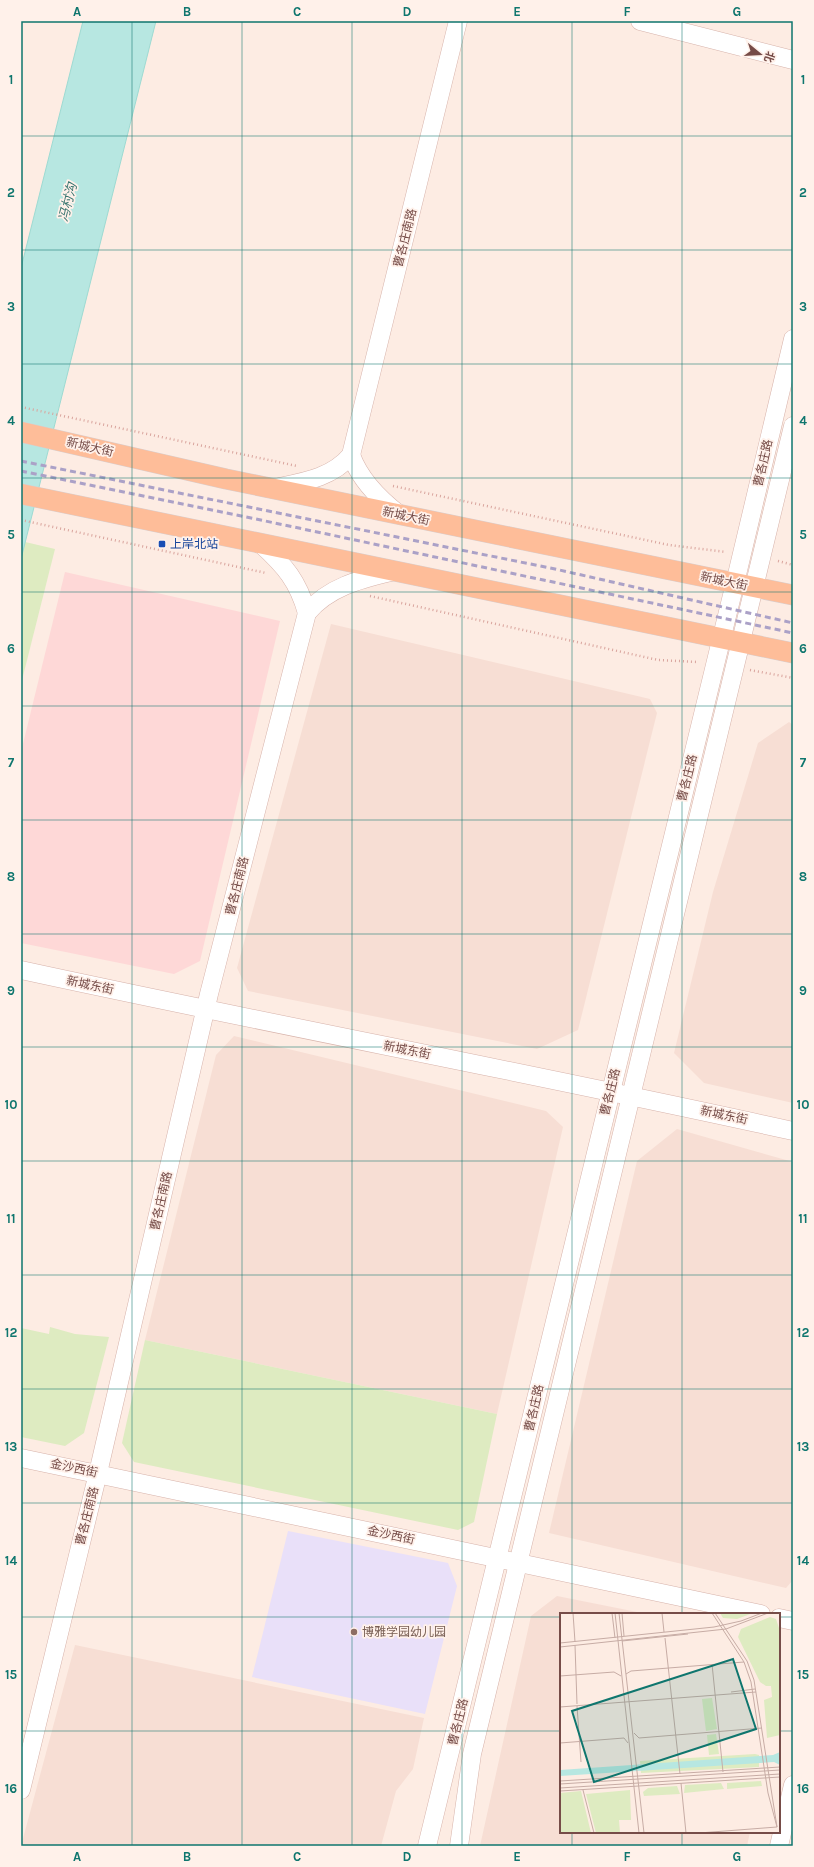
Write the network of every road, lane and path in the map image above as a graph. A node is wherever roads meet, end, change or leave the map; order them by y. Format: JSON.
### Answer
{"nodes":[{"id":1,"x":458,"y":21,"type":"edge"},
{"id":2,"x":640,"y":21,"type":"edge"},
{"id":3,"x":793,"y":60,"type":"edge"},
{"id":4,"x":793,"y":339,"type":"edge"},
{"id":5,"x":21,"y":407,"type":"edge"},
{"id":6,"x":793,"y":426,"type":"edge"},
{"id":7,"x":21,"y":432,"type":"edge"},
{"id":8,"x":352,"y":455,"type":"junction"},
{"id":9,"x":299,"y":466,"type":"dead end"},
{"id":10,"x":365,"y":480,"type":"junction"},
{"id":11,"x":270,"y":488,"type":"junction"},
{"id":12,"x":21,"y":494,"type":"edge"},
{"id":13,"x":400,"y":515,"type":"junction"},
{"id":14,"x":21,"y":520,"type":"edge"},
{"id":15,"x":261,"y":544,"type":"junction"},
{"id":16,"x":742,"y":554,"type":"junction"},
{"id":17,"x":761,"y":558,"type":"junction"},
{"id":18,"x":793,"y":565,"type":"edge"},
{"id":19,"x":395,"y":571,"type":"junction"},
{"id":20,"x":293,"y":578,"type":"junction"},
{"id":21,"x":745,"y":585,"type":"junction"},
{"id":22,"x":368,"y":595,"type":"dead end"},
{"id":23,"x":793,"y":595,"type":"edge"},
{"id":24,"x":307,"y":613,"type":"junction"},
{"id":25,"x":731,"y":639,"type":"junction"},
{"id":26,"x":793,"y":652,"type":"edge"},
{"id":27,"x":716,"y":663,"type":"junction"},
{"id":28,"x":734,"y":667,"type":"junction"},
{"id":29,"x":793,"y":678,"type":"edge"},
{"id":30,"x":21,"y":970,"type":"edge"},
{"id":31,"x":206,"y":1010,"type":"junction"},
{"id":32,"x":610,"y":1090,"type":"junction"},
{"id":33,"x":630,"y":1095,"type":"junction"},
{"id":34,"x":793,"y":1131,"type":"edge"},
{"id":35,"x":21,"y":1458,"type":"edge"},
{"id":36,"x":98,"y":1473,"type":"junction"},
{"id":37,"x":498,"y":1558,"type":"junction"},
{"id":38,"x":519,"y":1562,"type":"junction"},
{"id":39,"x":756,"y":1613,"type":"edge"},
{"id":40,"x":780,"y":1618,"type":"edge"},
{"id":41,"x":793,"y":1621,"type":"edge"},
{"id":42,"x":793,"y":1784,"type":"edge"},
{"id":43,"x":21,"y":1790,"type":"edge"},
{"id":44,"x":427,"y":1846,"type":"edge"},
{"id":45,"x":459,"y":1846,"type":"edge"},
{"id":46,"x":779,"y":1846,"type":"edge"}],
"edges":[{"from":1,"to":8,"type":"street","name":"曹各庄南路"},
{"from":2,"to":3,"type":"street"},
{"from":4,"to":16,"type":"street","name":"曹各庄路"},
{"from":5,"to":9,"type":"path","name":"新城大街"},
{"from":6,"to":17,"type":"street","name":"曹各庄路"},
{"from":7,"to":11,"type":"main road","name":"新城大街"},
{"from":8,"to":10,"type":"street"},
{"from":8,"to":11,"type":"street"},
{"from":10,"to":13,"type":"street"},
{"from":10,"to":16,"type":"path"},
{"from":11,"to":13,"type":"main road","name":"新城大街"},
{"from":12,"to":15,"type":"main road"},
{"from":13,"to":21,"type":"main road","name":"新城大街"},
{"from":14,"to":20,"type":"path"},
{"from":15,"to":19,"type":"main road"},
{"from":15,"to":20,"type":"street","name":"曹各庄南路"},
{"from":16,"to":21,"type":"street","name":"曹各庄路"},
{"from":17,"to":18,"type":"path"},
{"from":17,"to":21,"type":"street","name":"曹各庄路"},
{"from":19,"to":24,"type":"street","name":"曹各庄南路"},
{"from":19,"to":25,"type":"main road"},
{"from":20,"to":24,"type":"street","name":"曹各庄南路"},
{"from":21,"to":23,"type":"main road","name":"新城大街"},
{"from":21,"to":25,"type":"street","name":"曹各庄路"},
{"from":22,"to":27,"type":"path"},
{"from":24,"to":31,"type":"street","name":"曹各庄南路"},
{"from":25,"to":26,"type":"main road"},
{"from":25,"to":27,"type":"street","name":"曹各庄路"},
{"from":25,"to":28,"type":"street","name":"曹各庄路"},
{"from":27,"to":32,"type":"street","name":"曹各庄路"},
{"from":28,"to":29,"type":"path"},
{"from":28,"to":33,"type":"street","name":"曹各庄路"},
{"from":30,"to":31,"type":"street","name":"新城东街"},
{"from":31,"to":32,"type":"street","name":"新城东街"},
{"from":31,"to":36,"type":"street","name":"曹各庄南路"},
{"from":32,"to":33,"type":"street","name":"新城东街"},
{"from":32,"to":37,"type":"street","name":"曹各庄路"},
{"from":33,"to":34,"type":"street","name":"新城东街"},
{"from":33,"to":38,"type":"street","name":"曹各庄路"},
{"from":35,"to":36,"type":"street","name":"金沙西街"},
{"from":36,"to":37,"type":"street","name":"金沙西街"},
{"from":36,"to":43,"type":"street","name":"曹各庄南路"},
{"from":37,"to":38,"type":"street","name":"金沙西街"},
{"from":37,"to":44,"type":"street","name":"曹各庄路"},
{"from":38,"to":39,"type":"street","name":"金沙西街"},
{"from":38,"to":45,"type":"street","name":"曹各庄路"},
{"from":40,"to":41,"type":"street"},
{"from":42,"to":46,"type":"street"}]}
